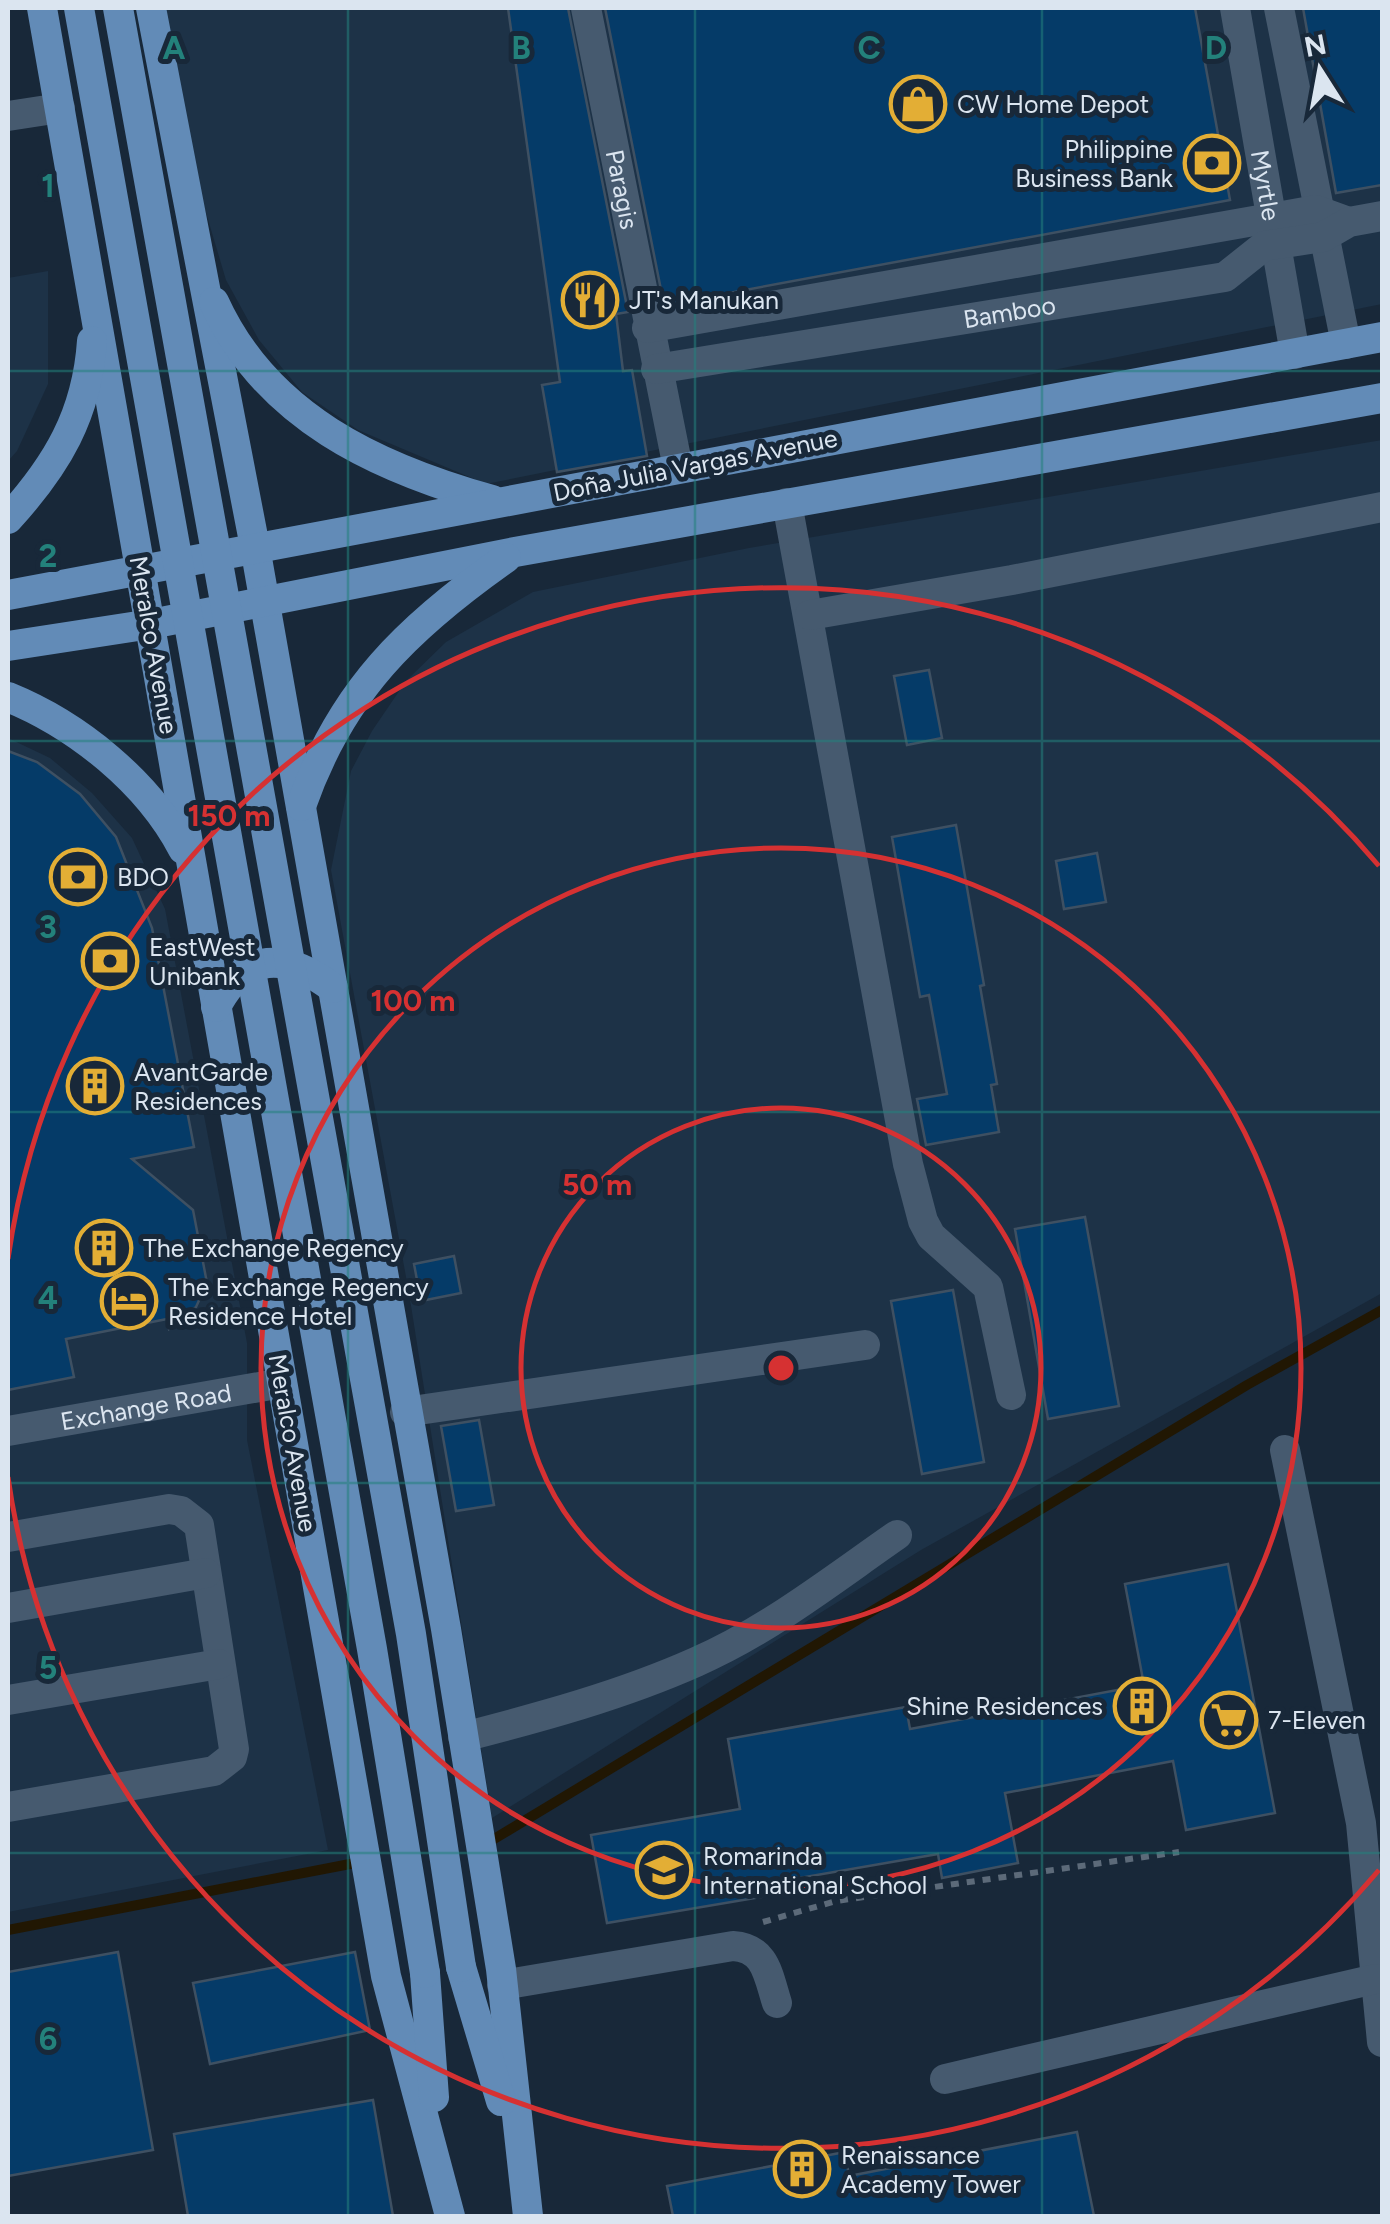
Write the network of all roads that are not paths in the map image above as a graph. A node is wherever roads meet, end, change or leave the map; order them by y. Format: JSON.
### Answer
{"nodes":[{"id":1,"x":42,"y":8,"type":"edge"},
{"id":2,"x":78,"y":8,"type":"edge"},
{"id":3,"x":118,"y":8,"type":"edge"},
{"id":4,"x":152,"y":8,"type":"edge"},
{"id":5,"x":586,"y":8,"type":"edge"},
{"id":6,"x":1235,"y":8,"type":"edge"},
{"id":7,"x":1279,"y":8,"type":"edge"},
{"id":8,"x":60,"y":108,"type":"junction"},
{"id":9,"x":8,"y":116,"type":"edge"},
{"id":10,"x":1382,"y":216,"type":"edge"},
{"id":11,"x":1320,"y":224,"type":"junction"},
{"id":12,"x":1274,"y":230,"type":"junction"},
{"id":13,"x":197,"y":256,"type":"junction"},
{"id":14,"x":92,"y":285,"type":"junction"},
{"id":15,"x":210,"y":323,"type":"junction"},
{"id":16,"x":647,"y":328,"type":"junction"},
{"id":17,"x":1382,"y":337,"type":"edge"},
{"id":18,"x":1346,"y":344,"type":"junction"},
{"id":19,"x":1294,"y":354,"type":"junction"},
{"id":20,"x":656,"y":370,"type":"junction"},
{"id":21,"x":1382,"y":398,"type":"edge"},
{"id":22,"x":678,"y":468,"type":"junction"},
{"id":23,"x":500,"y":502,"type":"junction"},
{"id":24,"x":787,"y":503,"type":"junction"},
{"id":25,"x":1382,"y":506,"type":"edge"},
{"id":26,"x":8,"y":519,"type":"edge"},
{"id":27,"x":255,"y":547,"type":"junction"},
{"id":28,"x":514,"y":552,"type":"junction"},
{"id":29,"x":210,"y":557,"type":"junction"},
{"id":30,"x":142,"y":571,"type":"junction"},
{"id":31,"x":8,"y":595,"type":"edge"},
{"id":32,"x":265,"y":601,"type":"junction"},
{"id":33,"x":220,"y":611,"type":"junction"},
{"id":34,"x":810,"y":615,"type":"junction"},
{"id":35,"x":151,"y":624,"type":"junction"},
{"id":36,"x":8,"y":646,"type":"edge"},
{"id":37,"x":8,"y":696,"type":"edge"},
{"id":38,"x":302,"y":821,"type":"junction"},
{"id":39,"x":191,"y":864,"type":"junction"},
{"id":40,"x":332,"y":988,"type":"junction"},
{"id":41,"x":216,"y":1008,"type":"junction"},
{"id":42,"x":865,"y":1345,"type":"dead end"},
{"id":43,"x":282,"y":1383,"type":"junction"},
{"id":44,"x":1011,"y":1395,"type":"dead end"},
{"id":45,"x":405,"y":1412,"type":"junction"},
{"id":46,"x":8,"y":1430,"type":"edge"},
{"id":47,"x":1285,"y":1450,"type":"dead end"},
{"id":48,"x":897,"y":1536,"type":"dead end"},
{"id":49,"x":8,"y":1537,"type":"edge"},
{"id":50,"x":206,"y":1573,"type":"junction"},
{"id":51,"x":8,"y":1608,"type":"edge"},
{"id":52,"x":219,"y":1664,"type":"junction"},
{"id":53,"x":8,"y":1700,"type":"edge"},
{"id":54,"x":462,"y":1737,"type":"junction"},
{"id":55,"x":8,"y":1806,"type":"edge"},
{"id":56,"x":1374,"y":1979,"type":"junction"},
{"id":57,"x":502,"y":1985,"type":"junction"},
{"id":58,"x":777,"y":2003,"type":"dead end"},
{"id":59,"x":1382,"y":2042,"type":"edge"},
{"id":60,"x":946,"y":2078,"type":"dead end"},
{"id":61,"x":519,"y":2161,"type":"junction"},
{"id":62,"x":440,"y":2165,"type":"junction"},
{"id":63,"x":450,"y":2216,"type":"edge"},
{"id":64,"x":528,"y":2216,"type":"edge"}],
"edges":[{"from":1,"to":8,"type":"main road","name":"Meralco Avenue"},
{"from":2,"to":62,"type":"main road","name":"Meralco Avenue","bridge":true},
{"from":3,"to":61,"type":"main road","bridge":true},
{"from":4,"to":13,"type":"main road"},
{"from":5,"to":16,"type":"street","name":"Paragis"},
{"from":6,"to":12,"type":"street","name":"Myrtle"},
{"from":7,"to":11,"type":"street","name":"Myrtle"},
{"from":8,"to":9,"type":"street"},
{"from":8,"to":14,"type":"main road","name":"Meralco Avenue"},
{"from":10,"to":11,"type":"street","name":"Bamboo"},
{"from":11,"to":12,"type":"street","name":"Bamboo"},
{"from":11,"to":18,"type":"street","name":"Myrtle"},
{"from":12,"to":16,"type":"street","name":"Bamboo"},
{"from":12,"to":19,"type":"street","name":"Myrtle"},
{"from":12,"to":20,"type":"street","name":"Bamboo"},
{"from":13,"to":14,"type":"main road"},
{"from":13,"to":15,"type":"main road"},
{"from":13,"to":23,"type":"main road"},
{"from":14,"to":26,"type":"main road"},
{"from":14,"to":30,"type":"main road","name":"Meralco Avenue"},
{"from":15,"to":27,"type":"main road"},
{"from":15,"to":29,"type":"main road"},
{"from":16,"to":20,"type":"street","name":"Paragis"},
{"from":17,"to":18,"type":"main road","name":"Doña Julia Vargas Avenue"},
{"from":18,"to":19,"type":"main road","name":"Doña Julia Vargas Avenue"},
{"from":19,"to":22,"type":"main road","name":"Doña Julia Vargas Avenue"},
{"from":20,"to":22,"type":"street","name":"Paragis"},
{"from":21,"to":24,"type":"main road","name":"Doña Julia Vargas Avenue"},
{"from":22,"to":23,"type":"main road","name":"Doña Julia Vargas Avenue"},
{"from":23,"to":27,"type":"main road","name":"Doña Julia Vargas Avenue"},
{"from":24,"to":28,"type":"main road","name":"Doña Julia Vargas Avenue"},
{"from":24,"to":34,"type":"street"},
{"from":25,"to":34,"type":"street"},
{"from":27,"to":29,"type":"main road","name":"Doña Julia Vargas Avenue"},
{"from":27,"to":32,"type":"main road"},
{"from":28,"to":32,"type":"main road","name":"Doña Julia Vargas Avenue"},
{"from":28,"to":38,"type":"main road"},
{"from":29,"to":30,"type":"main road","name":"Doña Julia Vargas Avenue"},
{"from":29,"to":33,"type":"main road"},
{"from":30,"to":31,"type":"main road","name":"Doña Julia Vargas Avenue"},
{"from":30,"to":35,"type":"main road","name":"Meralco Avenue"},
{"from":32,"to":33,"type":"main road","name":"Doña Julia Vargas Avenue"},
{"from":32,"to":38,"type":"main road"},
{"from":33,"to":35,"type":"main road","name":"Doña Julia Vargas Avenue"},
{"from":33,"to":38,"type":"main road"},
{"from":34,"to":44,"type":"street"},
{"from":35,"to":36,"type":"main road","name":"Doña Julia Vargas Avenue"},
{"from":35,"to":39,"type":"main road","name":"Meralco Avenue"},
{"from":37,"to":39,"type":"main road"},
{"from":38,"to":40,"type":"main road"},
{"from":39,"to":41,"type":"main road","name":"Meralco Avenue"},
{"from":40,"to":41,"type":"main road"},
{"from":40,"to":45,"type":"main road"},
{"from":41,"to":43,"type":"main road","name":"Meralco Avenue"},
{"from":42,"to":45,"type":"street"},
{"from":43,"to":46,"type":"street","name":"Exchange Road"},
{"from":43,"to":62,"type":"main road","name":"Meralco Avenue"},
{"from":45,"to":54,"type":"main road"},
{"from":47,"to":56,"type":"street"},
{"from":48,"to":54,"type":"street"},
{"from":49,"to":50,"type":"street"},
{"from":50,"to":51,"type":"street"},
{"from":50,"to":52,"type":"street"},
{"from":52,"to":53,"type":"street"},
{"from":52,"to":55,"type":"street"},
{"from":54,"to":57,"type":"main road"},
{"from":56,"to":59,"type":"street"},
{"from":56,"to":60,"type":"street"},
{"from":57,"to":58,"type":"street"},
{"from":57,"to":61,"type":"main road"},
{"from":61,"to":64,"type":"main road"},
{"from":62,"to":63,"type":"main road","name":"Meralco Avenue"}]}
